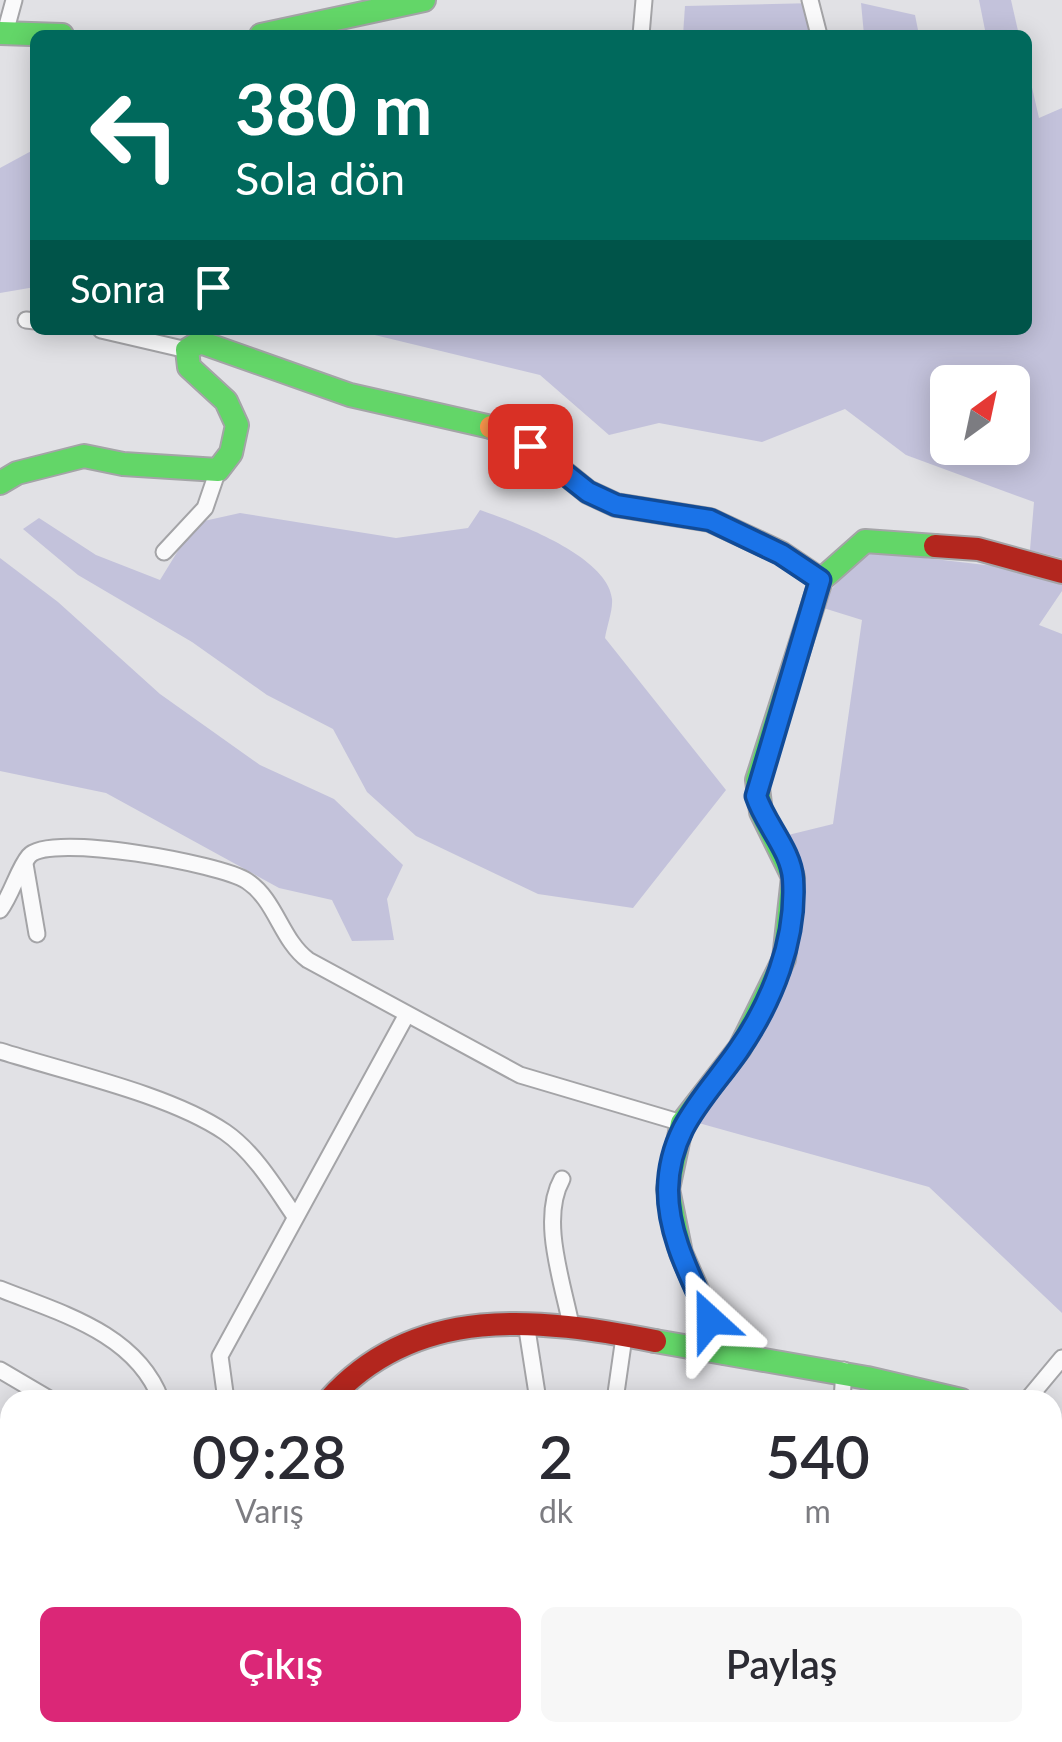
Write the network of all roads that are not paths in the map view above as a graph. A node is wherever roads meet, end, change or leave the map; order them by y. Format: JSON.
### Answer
{"nodes":[{"id":1,"x":14,"y":0,"type":"edge"},
{"id":2,"x":424,"y":0,"type":"edge"},
{"id":3,"x":644,"y":0,"type":"edge"},
{"id":4,"x":810,"y":0,"type":"edge"},
{"id":5,"x":330,"y":28,"type":"edge"},
{"id":6,"x":641,"y":30,"type":"edge"},
{"id":7,"x":818,"y":30,"type":"edge"},
{"id":8,"x":2,"y":33,"type":"edge"},
{"id":9,"x":30,"y":34,"type":"edge"},
{"id":10,"x":124,"y":335,"type":"edge"},
{"id":11,"x":188,"y":350,"type":"junction"},
{"id":12,"x":218,"y":470,"type":"junction"},
{"id":13,"x":0,"y":483,"type":"edge"},
{"id":14,"x":164,"y":552,"type":"dead end"},
{"id":15,"x":1062,"y":572,"type":"edge"},
{"id":16,"x":820,"y":580,"type":"junction"},
{"id":17,"x":25,"y":864,"type":"junction"},
{"id":18,"x":0,"y":910,"type":"edge"},
{"id":19,"x":37,"y":934,"type":"dead end"},
{"id":20,"x":406,"y":1016,"type":"junction"},
{"id":21,"x":0,"y":1051,"type":"edge"},
{"id":22,"x":682,"y":1123,"type":"junction"},
{"id":23,"x":562,"y":1179,"type":"dead end"},
{"id":24,"x":294,"y":1215,"type":"junction"},
{"id":25,"x":0,"y":1289,"type":"edge"},
{"id":26,"x":526,"y":1323,"type":"junction"},
{"id":27,"x":572,"y":1330,"type":"junction"},
{"id":28,"x":624,"y":1336,"type":"junction"},
{"id":29,"x":725,"y":1353,"type":"junction"},
{"id":30,"x":1062,"y":1358,"type":"edge"},
{"id":31,"x":0,"y":1370,"type":"edge"},
{"id":32,"x":844,"y":1370,"type":"junction"},
{"id":33,"x":34,"y":1390,"type":"edge"},
{"id":34,"x":157,"y":1390,"type":"edge"},
{"id":35,"x":225,"y":1390,"type":"edge"},
{"id":36,"x":337,"y":1390,"type":"edge"},
{"id":37,"x":536,"y":1390,"type":"edge"},
{"id":38,"x":616,"y":1390,"type":"edge"},
{"id":39,"x":843,"y":1390,"type":"edge"},
{"id":40,"x":922,"y":1390,"type":"edge"},
{"id":41,"x":1036,"y":1390,"type":"edge"}],
"edges":[{"from":1,"to":8,"type":"street"},
{"from":2,"to":5,"type":"street"},
{"from":3,"to":6,"type":"street"},
{"from":4,"to":7,"type":"street"},
{"from":8,"to":9,"type":"street"},
{"from":10,"to":11,"type":"street"},
{"from":11,"to":12,"type":"street"},
{"from":11,"to":16,"type":"street"},
{"from":12,"to":13,"type":"street"},
{"from":12,"to":14,"type":"street"},
{"from":15,"to":16,"type":"street"},
{"from":16,"to":22,"type":"street"},
{"from":17,"to":18,"type":"street"},
{"from":17,"to":19,"type":"street"},
{"from":17,"to":20,"type":"street"},
{"from":20,"to":22,"type":"street"},
{"from":20,"to":24,"type":"street"},
{"from":21,"to":24,"type":"street"},
{"from":22,"to":29,"type":"street"},
{"from":23,"to":27,"type":"street"},
{"from":24,"to":35,"type":"street"},
{"from":25,"to":34,"type":"street"},
{"from":26,"to":27,"type":"street"},
{"from":26,"to":36,"type":"street"},
{"from":26,"to":37,"type":"street"},
{"from":27,"to":28,"type":"street"},
{"from":28,"to":29,"type":"street"},
{"from":28,"to":38,"type":"street"},
{"from":29,"to":32,"type":"street"},
{"from":30,"to":41,"type":"street"},
{"from":31,"to":33,"type":"street"},
{"from":32,"to":39,"type":"street"},
{"from":32,"to":40,"type":"street"}]}
